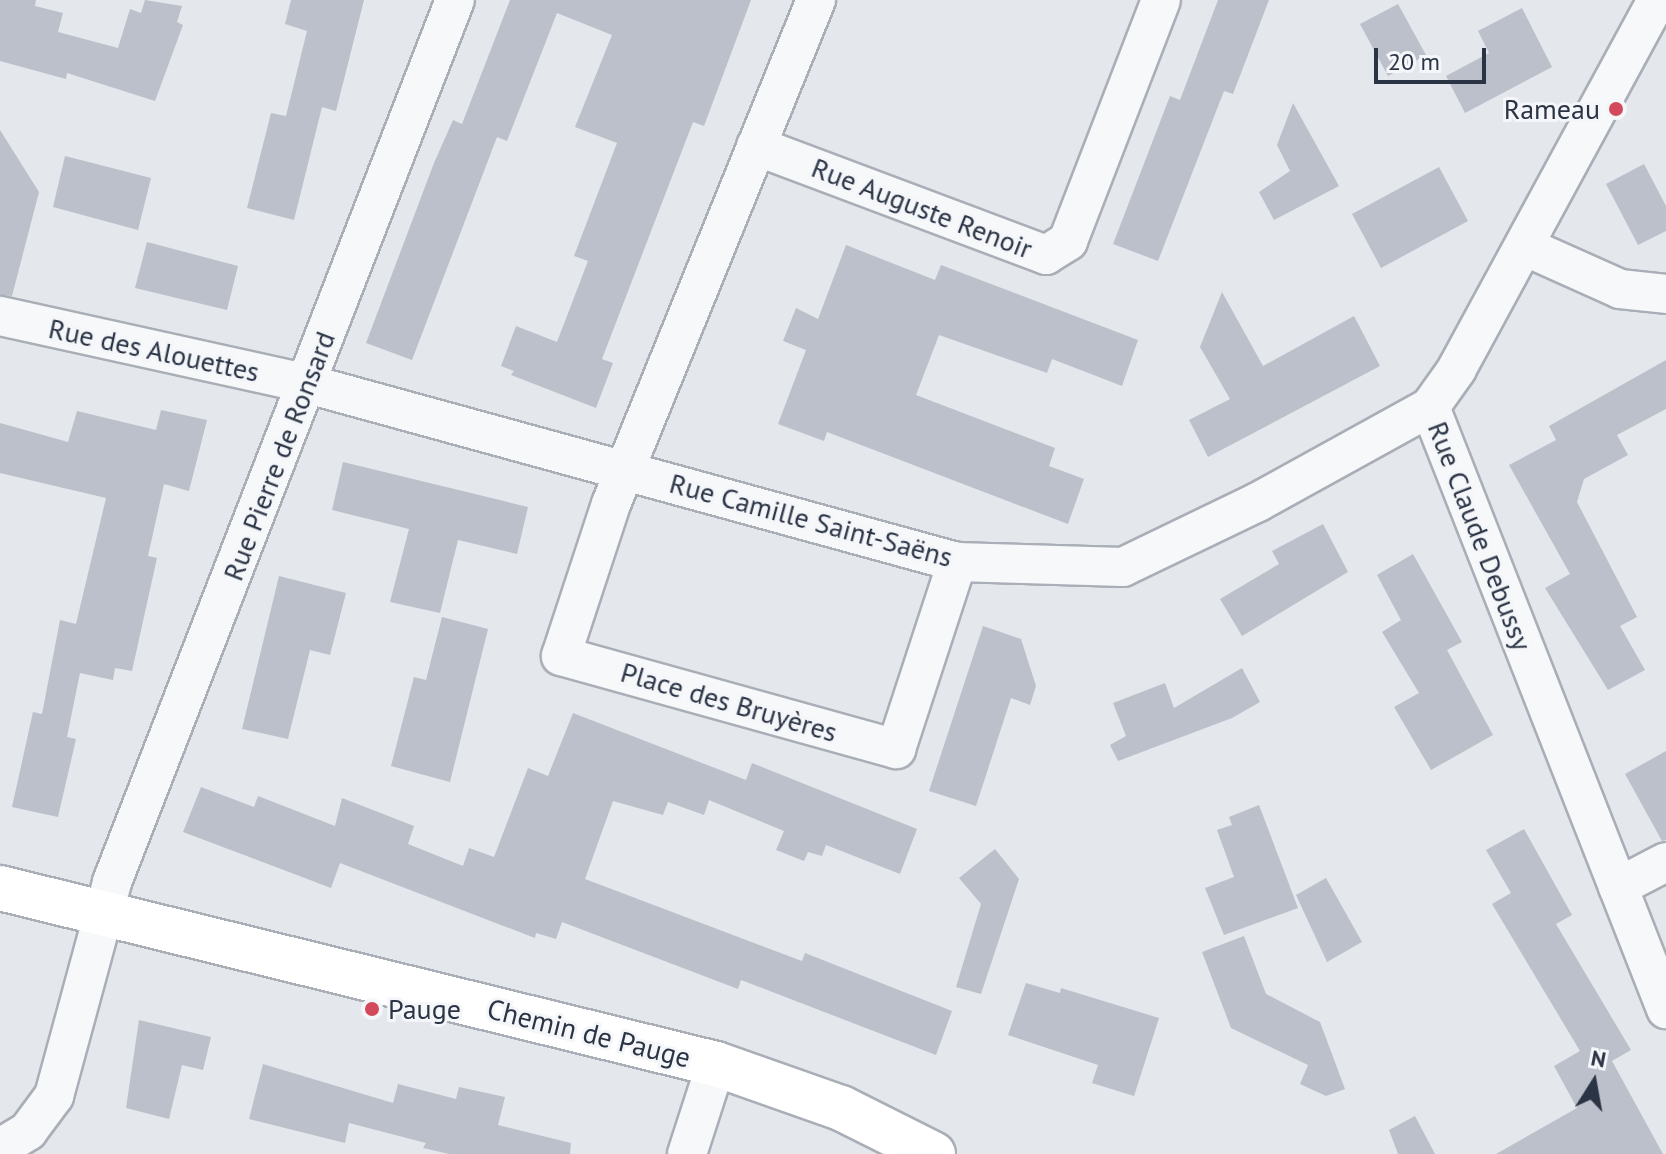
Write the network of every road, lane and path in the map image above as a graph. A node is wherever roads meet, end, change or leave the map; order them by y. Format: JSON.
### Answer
{"nodes":[{"id":1,"x":455,"y":0,"type":"edge"},
{"id":2,"x":816,"y":0,"type":"edge"},
{"id":3,"x":1161,"y":0,"type":"edge"},
{"id":4,"x":1657,"y":0,"type":"edge"},
{"id":5,"x":756,"y":146,"type":"junction"},
{"id":6,"x":1524,"y":246,"type":"junction"},
{"id":7,"x":1666,"y":294,"type":"edge"},
{"id":8,"x":0,"y":316,"type":"edge"},
{"id":9,"x":308,"y":384,"type":"junction"},
{"id":10,"x":1430,"y":407,"type":"junction"},
{"id":11,"x":628,"y":471,"type":"junction"},
{"id":12,"x":957,"y":562,"type":"junction"},
{"id":13,"x":1666,"y":862,"type":"edge"},
{"id":14,"x":1618,"y":887,"type":"junction"},
{"id":15,"x":0,"y":888,"type":"edge"},
{"id":16,"x":103,"y":912,"type":"junction"},
{"id":17,"x":1666,"y":1009,"type":"edge"},
{"id":18,"x":716,"y":1064,"type":"junction"},
{"id":19,"x":0,"y":1148,"type":"edge"},
{"id":20,"x":687,"y":1154,"type":"edge"},
{"id":21,"x":933,"y":1154,"type":"edge"}],
"edges":[{"from":1,"to":9,"type":"street","name":"Rue Pierre de Ronsard"},
{"from":2,"to":5,"type":"street"},
{"from":3,"to":5,"type":"street","name":"Rue Auguste Renoir"},
{"from":4,"to":6,"type":"street","name":"Rue Claude Debussy"},
{"from":5,"to":11,"type":"street"},
{"from":6,"to":7,"type":"street"},
{"from":6,"to":10,"type":"street","name":"Rue Claude Debussy"},
{"from":8,"to":9,"type":"street","name":"Rue des Alouettes"},
{"from":9,"to":11,"type":"street","name":"Rue Camille Saint-Saëns"},
{"from":9,"to":16,"type":"street","name":"Rue Pierre de Ronsard"},
{"from":10,"to":12,"type":"street","name":"Rue Camille Saint-Saëns"},
{"from":10,"to":14,"type":"street","name":"Rue Claude Debussy"},
{"from":11,"to":12,"type":"street","name":"Rue Camille Saint-Saëns"},
{"from":11,"to":12,"type":"street","name":"Place des Bruyères"},
{"from":13,"to":14,"type":"street"},
{"from":14,"to":17,"type":"street","name":"Rue Claude Debussy"},
{"from":15,"to":16,"type":"street","name":"Chemin de Pauge"},
{"from":16,"to":18,"type":"street","name":"Chemin de Pauge"},
{"from":16,"to":19,"type":"street","name":"Rue Pierre de Ronsard"},
{"from":18,"to":20,"type":"street"},
{"from":18,"to":21,"type":"street","name":"Chemin de Pauge"}]}
